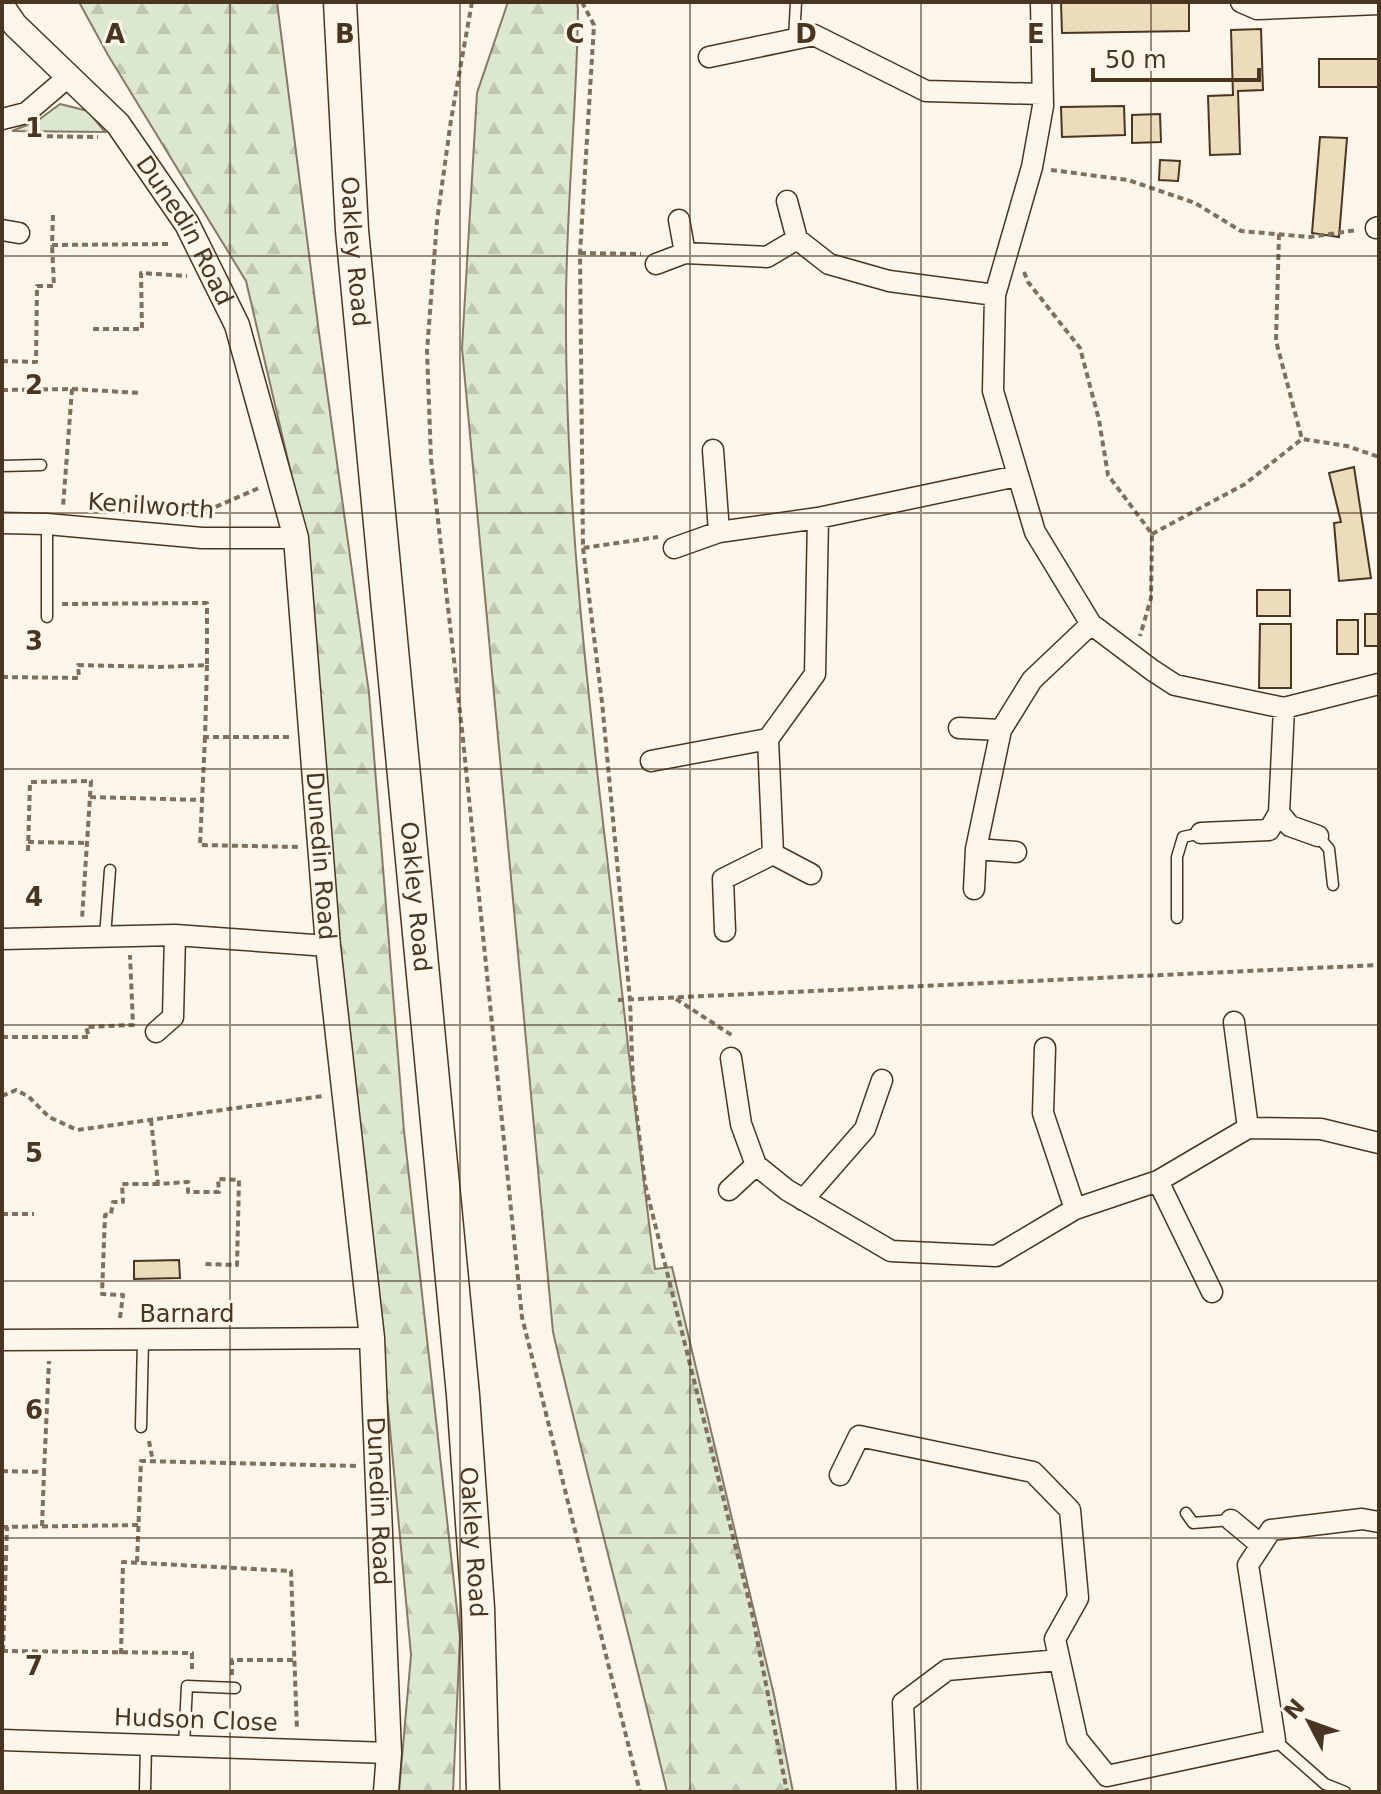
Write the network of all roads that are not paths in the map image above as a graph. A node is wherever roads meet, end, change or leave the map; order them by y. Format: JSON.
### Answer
{"nodes":[{"id":1,"x":340,"y":2,"type":"edge"},
{"id":2,"x":796,"y":2,"type":"edge"},
{"id":3,"x":1041,"y":2,"type":"edge"},
{"id":4,"x":1241,"y":2,"type":"edge"},
{"id":5,"x":1379,"y":4,"type":"edge"},
{"id":6,"x":2,"y":6,"type":"edge"},
{"id":7,"x":794,"y":39,"type":"junction"},
{"id":8,"x":709,"y":57,"type":"dead end"},
{"id":9,"x":68,"y":77,"type":"junction"},
{"id":10,"x":1042,"y":94,"type":"junction"},
{"id":11,"x":2,"y":119,"type":"edge"},
{"id":12,"x":787,"y":201,"type":"dead end"},
{"id":13,"x":679,"y":220,"type":"dead end"},
{"id":14,"x":797,"y":239,"type":"junction"},
{"id":15,"x":685,"y":253,"type":"junction"},
{"id":16,"x":656,"y":264,"type":"road end"},
{"id":17,"x":995,"y":295,"type":"junction"},
{"id":18,"x":713,"y":450,"type":"dead end"},
{"id":19,"x":41,"y":465,"type":"dead end"},
{"id":20,"x":2,"y":466,"type":"edge"},
{"id":21,"x":1017,"y":476,"type":"junction"},
{"id":22,"x":818,"y":518,"type":"junction"},
{"id":23,"x":2,"y":523,"type":"edge"},
{"id":24,"x":54,"y":525,"type":"junction"},
{"id":25,"x":719,"y":532,"type":"junction"},
{"id":26,"x":296,"y":538,"type":"junction"},
{"id":27,"x":674,"y":548,"type":"road end"},
{"id":28,"x":47,"y":617,"type":"dead end"},
{"id":29,"x":1091,"y":624,"type":"junction"},
{"id":30,"x":1379,"y":684,"type":"edge"},
{"id":31,"x":1284,"y":708,"type":"junction"},
{"id":32,"x":959,"y":728,"type":"dead end"},
{"id":33,"x":1001,"y":730,"type":"junction"},
{"id":34,"x":768,"y":739,"type":"junction"},
{"id":35,"x":651,"y":761,"type":"dead end"},
{"id":36,"x":1279,"y":813,"type":"junction"},
{"id":37,"x":1201,"y":833,"type":"joint"},
{"id":38,"x":1318,"y":836,"type":"joint"},
{"id":39,"x":976,"y":849,"type":"junction"},
{"id":40,"x":1016,"y":852,"type":"dead end"},
{"id":41,"x":773,"y":854,"type":"junction"},
{"id":42,"x":110,"y":870,"type":"dead end"},
{"id":43,"x":811,"y":874,"type":"dead end"},
{"id":44,"x":1333,"y":885,"type":"dead end"},
{"id":45,"x":974,"y":889,"type":"dead end"},
{"id":46,"x":1177,"y":918,"type":"dead end"},
{"id":47,"x":725,"y":931,"type":"dead end"},
{"id":48,"x":175,"y":935,"type":"junction"},
{"id":49,"x":105,"y":937,"type":"junction"},
{"id":50,"x":2,"y":939,"type":"edge"},
{"id":51,"x":328,"y":946,"type":"junction"},
{"id":52,"x":1234,"y":1022,"type":"dead end"},
{"id":53,"x":156,"y":1032,"type":"dead end"},
{"id":54,"x":1045,"y":1048,"type":"dead end"},
{"id":55,"x":731,"y":1058,"type":"road end"},
{"id":56,"x":882,"y":1080,"type":"dead end"},
{"id":57,"x":1248,"y":1128,"type":"junction"},
{"id":58,"x":1379,"y":1143,"type":"edge"},
{"id":59,"x":756,"y":1165,"type":"junction"},
{"id":60,"x":1158,"y":1181,"type":"junction"},
{"id":61,"x":729,"y":1190,"type":"dead end"},
{"id":62,"x":803,"y":1200,"type":"junction"},
{"id":63,"x":1075,"y":1209,"type":"junction"},
{"id":64,"x":1212,"y":1292,"type":"dead end"},
{"id":65,"x":372,"y":1338,"type":"junction"},
{"id":66,"x":2,"y":1340,"type":"edge"},
{"id":67,"x":143,"y":1341,"type":"junction"},
{"id":68,"x":141,"y":1427,"type":"road end"},
{"id":69,"x":840,"y":1475,"type":"dead end"},
{"id":70,"x":1186,"y":1513,"type":"dead end"},
{"id":71,"x":1231,"y":1520,"type":"joint"},
{"id":72,"x":1379,"y":1522,"type":"edge"},
{"id":73,"x":1261,"y":1545,"type":"junction"},
{"id":74,"x":1059,"y":1660,"type":"junction"},
{"id":75,"x":234,"y":1688,"type":"road end"},
{"id":76,"x":2,"y":1740,"type":"edge"},
{"id":77,"x":1275,"y":1740,"type":"junction"},
{"id":78,"x":146,"y":1744,"type":"junction"},
{"id":79,"x":184,"y":1745,"type":"junction"},
{"id":80,"x":389,"y":1753,"type":"junction"},
{"id":81,"x":1103,"y":1784,"type":"edge"},
{"id":82,"x":145,"y":1792,"type":"edge"},
{"id":83,"x":386,"y":1792,"type":"edge"},
{"id":84,"x":483,"y":1792,"type":"edge"},
{"id":85,"x":907,"y":1792,"type":"edge"},
{"id":86,"x":1345,"y":1792,"type":"edge"}],
"edges":[{"from":1,"to":84,"type":"main road","name":"Oakley Road"},
{"from":2,"to":7,"type":"lane"},
{"from":3,"to":10,"type":"street"},
{"from":4,"to":5,"type":"street"},
{"from":6,"to":9,"type":"street","name":"Dunedin Road"},
{"from":7,"to":8,"type":"street"},
{"from":7,"to":10,"type":"street"},
{"from":9,"to":11,"type":"street"},
{"from":9,"to":26,"type":"street","name":"Dunedin Road"},
{"from":10,"to":17,"type":"street"},
{"from":12,"to":14,"type":"street"},
{"from":13,"to":15,"type":"street"},
{"from":14,"to":15,"type":"street"},
{"from":14,"to":17,"type":"street"},
{"from":15,"to":16,"type":"street"},
{"from":17,"to":21,"type":"street"},
{"from":18,"to":25,"type":"street"},
{"from":19,"to":20,"type":"lane"},
{"from":21,"to":22,"type":"street"},
{"from":21,"to":29,"type":"street"},
{"from":22,"to":25,"type":"street"},
{"from":22,"to":34,"type":"street"},
{"from":23,"to":24,"type":"street","name":"Kenilworth"},
{"from":24,"to":26,"type":"street","name":"Kenilworth"},
{"from":24,"to":28,"type":"lane"},
{"from":25,"to":27,"type":"street"},
{"from":26,"to":51,"type":"street","name":"Dunedin Road"},
{"from":29,"to":31,"type":"street"},
{"from":29,"to":33,"type":"street"},
{"from":30,"to":31,"type":"street"},
{"from":31,"to":36,"type":"street"},
{"from":32,"to":33,"type":"street"},
{"from":33,"to":39,"type":"street"},
{"from":34,"to":35,"type":"street"},
{"from":34,"to":41,"type":"street"},
{"from":36,"to":37,"type":"street"},
{"from":36,"to":38,"type":"street"},
{"from":37,"to":46,"type":"lane"},
{"from":38,"to":44,"type":"lane"},
{"from":39,"to":40,"type":"street"},
{"from":39,"to":45,"type":"street"},
{"from":41,"to":43,"type":"street"},
{"from":41,"to":47,"type":"street"},
{"from":42,"to":49,"type":"lane"},
{"from":48,"to":49,"type":"street"},
{"from":48,"to":51,"type":"street"},
{"from":48,"to":53,"type":"street"},
{"from":49,"to":50,"type":"street"},
{"from":51,"to":65,"type":"street","name":"Dunedin Road"},
{"from":52,"to":57,"type":"street"},
{"from":54,"to":63,"type":"street"},
{"from":55,"to":59,"type":"street"},
{"from":56,"to":62,"type":"street"},
{"from":57,"to":58,"type":"street"},
{"from":57,"to":60,"type":"street"},
{"from":59,"to":61,"type":"street"},
{"from":59,"to":62,"type":"street"},
{"from":60,"to":63,"type":"street"},
{"from":60,"to":64,"type":"street"},
{"from":62,"to":63,"type":"street"},
{"from":65,"to":67,"type":"street","name":"Barnard"},
{"from":65,"to":80,"type":"street","name":"Dunedin Road"},
{"from":66,"to":67,"type":"street","name":"Barnard"},
{"from":67,"to":68,"type":"lane"},
{"from":69,"to":74,"type":"street"},
{"from":70,"to":71,"type":"lane"},
{"from":71,"to":73,"type":"street"},
{"from":72,"to":73,"type":"street"},
{"from":73,"to":77,"type":"street"},
{"from":74,"to":81,"type":"street"},
{"from":74,"to":85,"type":"street"},
{"from":75,"to":79,"type":"lane"},
{"from":76,"to":78,"type":"street","name":"Hudson Close"},
{"from":77,"to":81,"type":"street"},
{"from":77,"to":86,"type":"lane"},
{"from":78,"to":79,"type":"street","name":"Hudson Close"},
{"from":78,"to":82,"type":"lane"},
{"from":79,"to":80,"type":"street","name":"Hudson Close"},
{"from":80,"to":83,"type":"street","name":"Dunedin Road"}]}
